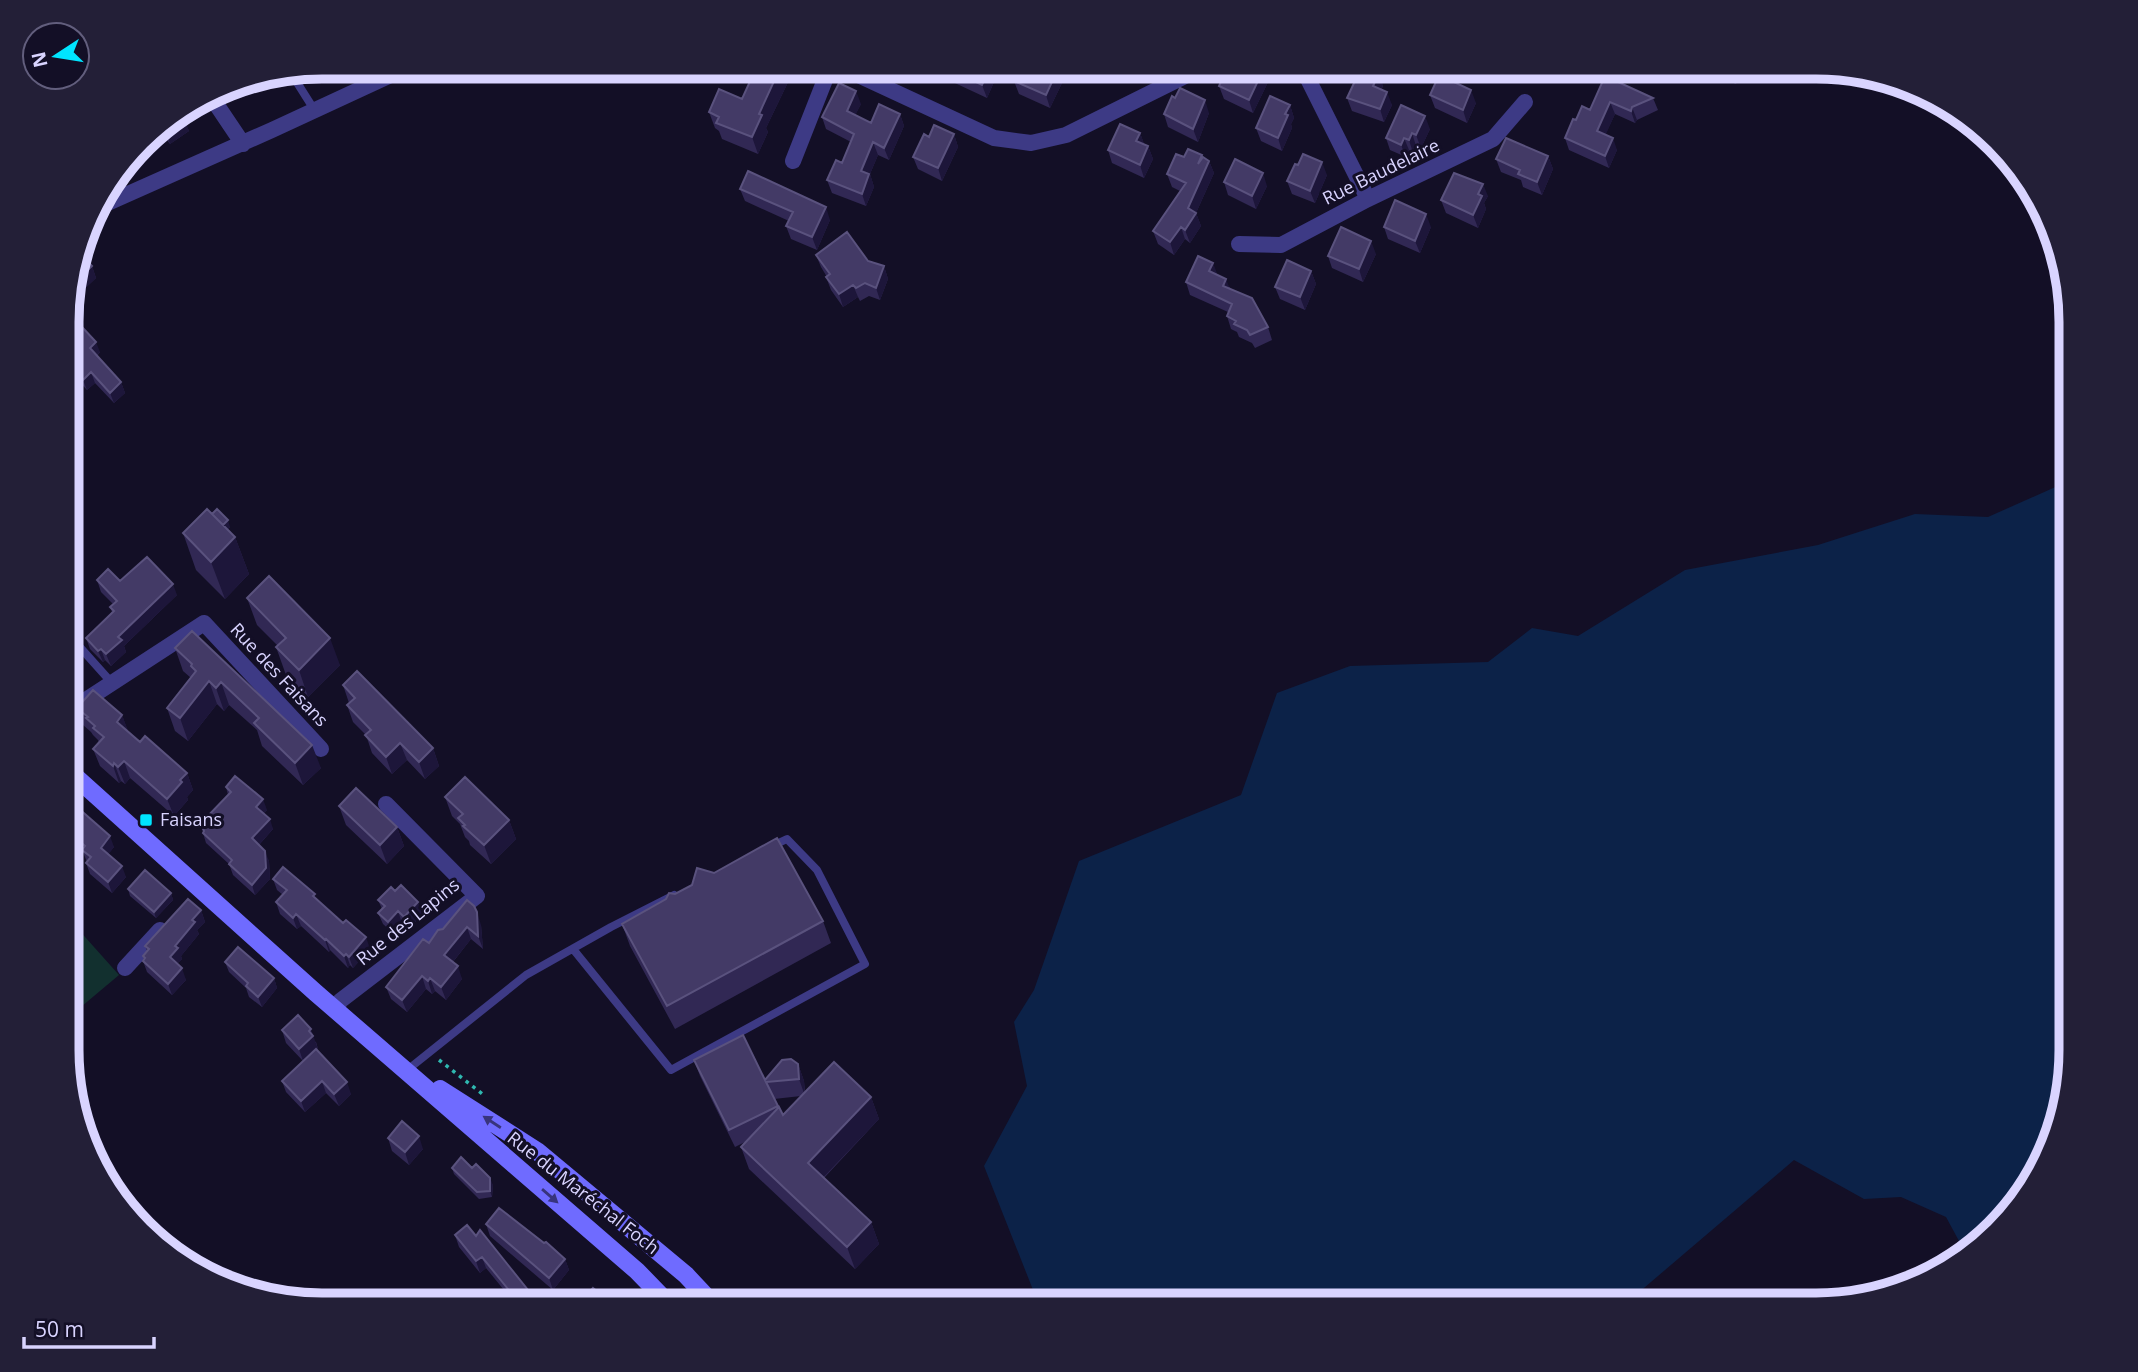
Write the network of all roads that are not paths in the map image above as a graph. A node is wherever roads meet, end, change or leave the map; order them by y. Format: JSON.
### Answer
{"nodes":[{"id":1,"x":381,"y":79,"type":"edge"},
{"id":2,"x":825,"y":79,"type":"edge"},
{"id":3,"x":869,"y":79,"type":"edge"},
{"id":4,"x":1177,"y":79,"type":"edge"},
{"id":5,"x":1308,"y":79,"type":"edge"},
{"id":6,"x":295,"y":80,"type":"edge"},
{"id":7,"x":1525,"y":102,"type":"dead end"},
{"id":8,"x":216,"y":103,"type":"edge"},
{"id":9,"x":315,"y":111,"type":"junction"},
{"id":10,"x":243,"y":144,"type":"junction"},
{"id":11,"x":793,"y":161,"type":"dead end"},
{"id":12,"x":1368,"y":199,"type":"junction"},
{"id":13,"x":110,"y":202,"type":"edge"},
{"id":14,"x":1239,"y":244,"type":"dead end"},
{"id":15,"x":79,"y":646,"type":"edge"},
{"id":16,"x":112,"y":682,"type":"junction"},
{"id":17,"x":79,"y":703,"type":"edge"},
{"id":18,"x":321,"y":749,"type":"dead end"},
{"id":19,"x":79,"y":781,"type":"edge"},
{"id":20,"x":386,"y":804,"type":"dead end"},
{"id":21,"x":764,"y":850,"type":"edge"},
{"id":22,"x":682,"y":892,"type":"edge"},
{"id":23,"x":172,"y":917,"type":"edge"},
{"id":24,"x":573,"y":949,"type":"junction"},
{"id":25,"x":125,"y":968,"type":"dead end"},
{"id":26,"x":336,"y":1010,"type":"junction"},
{"id":27,"x":406,"y":1072,"type":"junction"},
{"id":28,"x":518,"y":1139,"type":"junction"},
{"id":29,"x":505,"y":1157,"type":"junction"},
{"id":30,"x":605,"y":1208,"type":"junction"},
{"id":31,"x":589,"y":1229,"type":"junction"},
{"id":32,"x":644,"y":1241,"type":"junction"},
{"id":33,"x":626,"y":1261,"type":"junction"},
{"id":34,"x":658,"y":1293,"type":"edge"},
{"id":35,"x":703,"y":1293,"type":"edge"}],
"edges":[{"from":1,"to":9,"type":"street"},
{"from":2,"to":11,"type":"street"},
{"from":3,"to":4,"type":"street"},
{"from":5,"to":12,"type":"street"},
{"from":6,"to":9,"type":"lane"},
{"from":7,"to":12,"type":"street","name":"Rue Baudelaire"},
{"from":8,"to":10,"type":"street"},
{"from":9,"to":10,"type":"street"},
{"from":10,"to":13,"type":"street"},
{"from":12,"to":14,"type":"street","name":"Rue Baudelaire"},
{"from":15,"to":16,"type":"lane"},
{"from":16,"to":17,"type":"street","name":"Rue des Faisans"},
{"from":16,"to":18,"type":"street","name":"Rue des Faisans"},
{"from":19,"to":26,"type":"main road"},
{"from":20,"to":26,"type":"street","name":"Rue des Lapins"},
{"from":21,"to":24,"type":"lane"},
{"from":22,"to":24,"type":"lane"},
{"from":23,"to":25,"type":"street"},
{"from":24,"to":27,"type":"lane"},
{"from":26,"to":27,"type":"main road"},
{"from":28,"to":27,"type":"main road","name":"Rue du Maréchal Foch","one_way":true},
{"from":27,"to":29,"type":"main road"},
{"from":28,"to":29,"type":"main road"},
{"from":28,"to":30,"type":"main road","name":"Rue du Maréchal Foch"},
{"from":29,"to":31,"type":"main road","one_way":true},
{"from":30,"to":31,"type":"main road"},
{"from":30,"to":32,"type":"main road","name":"Rue du Maréchal Foch"},
{"from":31,"to":33,"type":"main road"},
{"from":32,"to":33,"type":"main road"},
{"from":32,"to":35,"type":"main road","name":"Rue du Maréchal Foch"},
{"from":33,"to":34,"type":"main road"}]}
